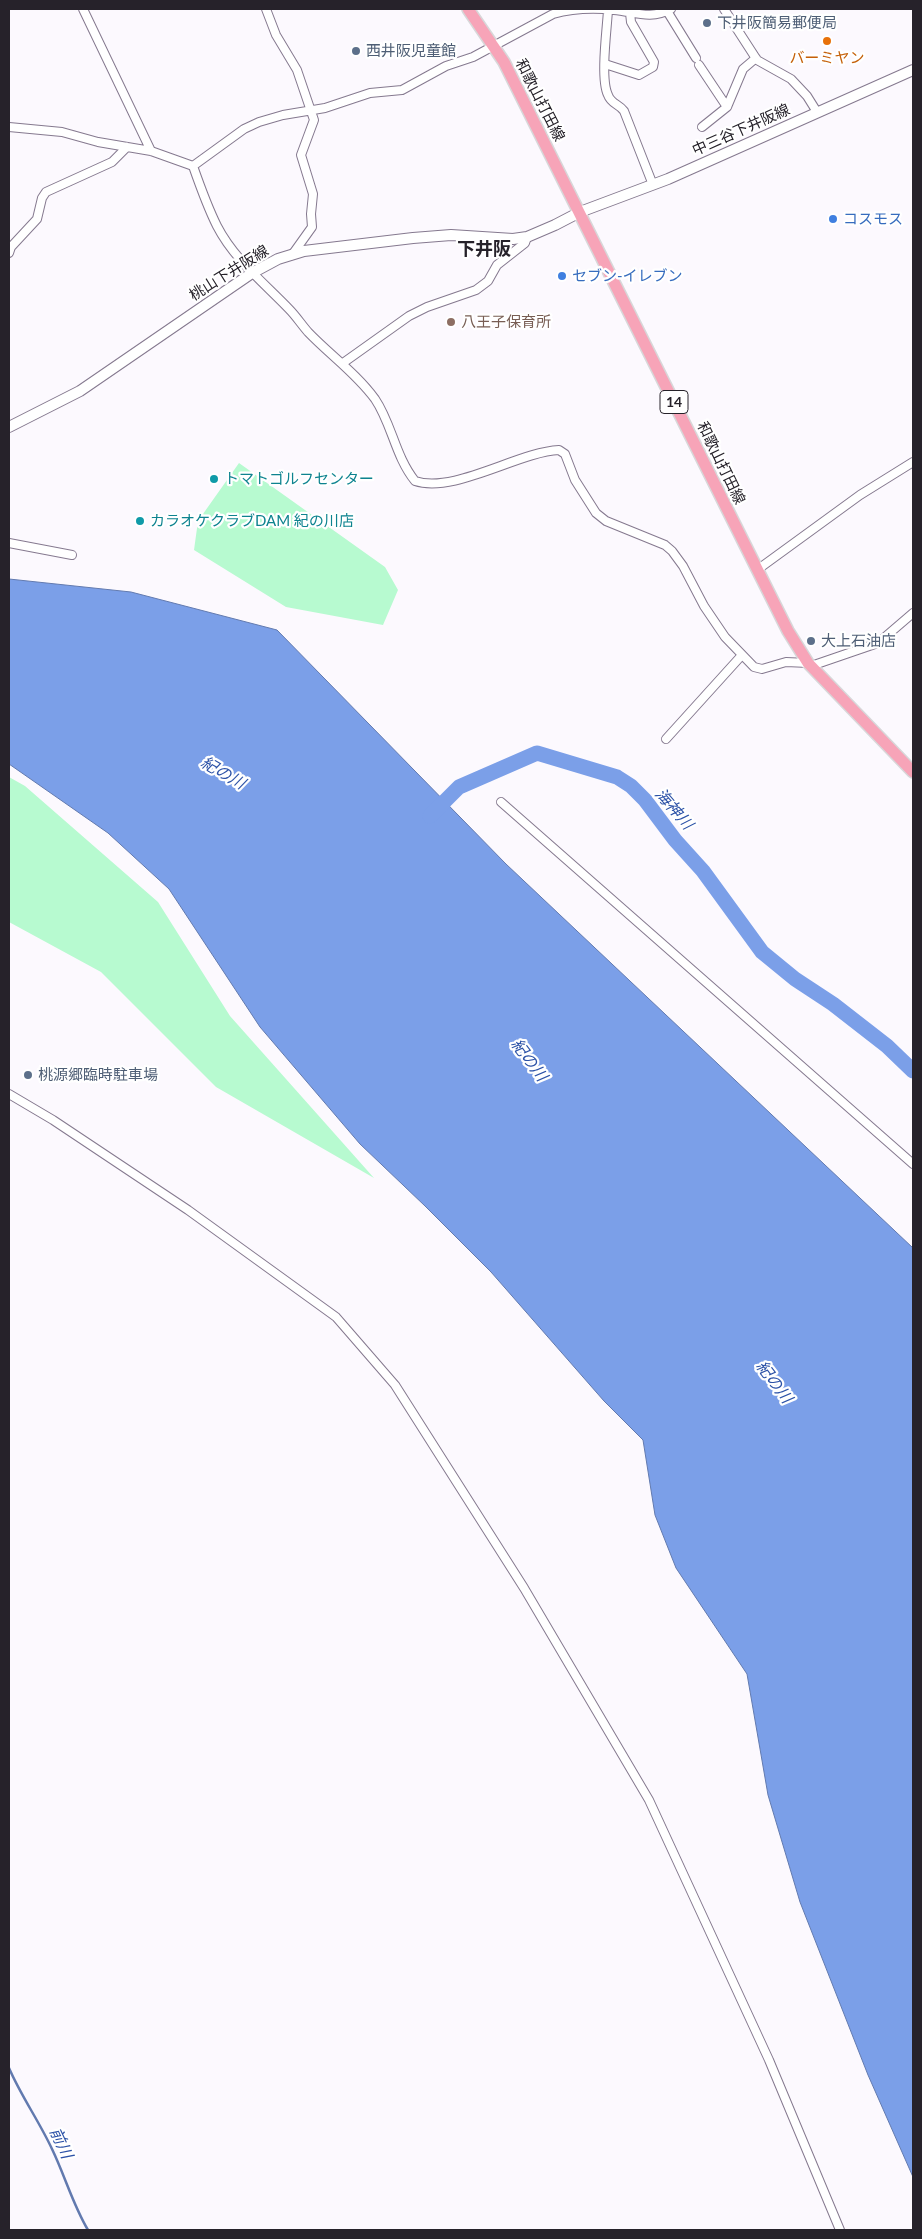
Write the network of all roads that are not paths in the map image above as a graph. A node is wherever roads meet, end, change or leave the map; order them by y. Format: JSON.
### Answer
{"nodes":[{"id":1,"x":84,"y":9,"type":"edge"},
{"id":2,"x":266,"y":9,"type":"edge"},
{"id":3,"x":468,"y":9,"type":"edge"},
{"id":4,"x":724,"y":9,"type":"edge"},
{"id":5,"x":563,"y":10,"type":"edge"},
{"id":6,"x":608,"y":10,"type":"edge"},
{"id":7,"x":669,"y":10,"type":"edge"},
{"id":8,"x":630,"y":13,"type":"junction"},
{"id":9,"x":493,"y":45,"type":"junction"},
{"id":10,"x":756,"y":58,"type":"junction"},
{"id":11,"x":605,"y":64,"type":"junction"},
{"id":12,"x":913,"y":70,"type":"edge"},
{"id":13,"x":727,"y":107,"type":"junction"},
{"id":14,"x":311,"y":111,"type":"junction"},
{"id":15,"x":817,"y":112,"type":"junction"},
{"id":16,"x":9,"y":127,"type":"edge"},
{"id":17,"x":702,"y":127,"type":"dead end"},
{"id":18,"x":126,"y":147,"type":"junction"},
{"id":19,"x":151,"y":151,"type":"junction"},
{"id":20,"x":193,"y":166,"type":"junction"},
{"id":21,"x":653,"y":185,"type":"junction"},
{"id":22,"x":580,"y":212,"type":"junction"},
{"id":23,"x":527,"y":237,"type":"junction"},
{"id":24,"x":9,"y":254,"type":"edge"},
{"id":25,"x":292,"y":255,"type":"junction"},
{"id":26,"x":252,"y":273,"type":"junction"},
{"id":27,"x":343,"y":363,"type":"junction"},
{"id":28,"x":9,"y":427,"type":"edge"},
{"id":29,"x":913,"y":462,"type":"edge"},
{"id":30,"x":9,"y":543,"type":"edge"},
{"id":31,"x":72,"y":555,"type":"dead end"},
{"id":32,"x":757,"y":570,"type":"junction"},
{"id":33,"x":913,"y":613,"type":"edge"},
{"id":34,"x":742,"y":655,"type":"junction"},
{"id":35,"x":810,"y":665,"type":"junction"},
{"id":36,"x":666,"y":739,"type":"dead end"},
{"id":37,"x":913,"y":772,"type":"edge"},
{"id":38,"x":501,"y":802,"type":"dead end"},
{"id":39,"x":9,"y":1094,"type":"edge"},
{"id":40,"x":913,"y":1164,"type":"edge"},
{"id":41,"x":840,"y":2230,"type":"edge"}],
"edges":[{"from":1,"to":19,"type":"street"},
{"from":2,"to":14,"type":"street"},
{"from":3,"to":9,"type":"main road","name":"和歌山打田線","number":"14"},
{"from":4,"to":10,"type":"street"},
{"from":5,"to":6,"type":"street"},
{"from":5,"to":9,"type":"street"},
{"from":6,"to":8,"type":"street"},
{"from":6,"to":11,"type":"street"},
{"from":7,"to":8,"type":"street"},
{"from":7,"to":13,"type":"street"},
{"from":8,"to":11,"type":"street"},
{"from":9,"to":14,"type":"street"},
{"from":9,"to":22,"type":"main road","name":"和歌山打田線","number":"14"},
{"from":10,"to":13,"type":"street"},
{"from":10,"to":15,"type":"street"},
{"from":11,"to":21,"type":"street"},
{"from":12,"to":15,"type":"main road","name":"中三谷下井阪線"},
{"from":13,"to":17,"type":"street"},
{"from":14,"to":20,"type":"street"},
{"from":14,"to":25,"type":"street"},
{"from":15,"to":21,"type":"main road","name":"中三谷下井阪線"},
{"from":16,"to":18,"type":"street"},
{"from":18,"to":19,"type":"street"},
{"from":18,"to":24,"type":"street"},
{"from":19,"to":20,"type":"street"},
{"from":20,"to":26,"type":"street"},
{"from":21,"to":22,"type":"main road","name":"中三谷下井阪線"},
{"from":22,"to":23,"type":"main road","name":"桃山下井阪線"},
{"from":22,"to":32,"type":"main road","name":"和歌山打田線","number":"14"},
{"from":23,"to":25,"type":"main road","name":"桃山下井阪線"},
{"from":23,"to":27,"type":"street"},
{"from":25,"to":26,"type":"main road","name":"桃山下井阪線"},
{"from":26,"to":27,"type":"street"},
{"from":26,"to":28,"type":"main road","name":"桃山下井阪線"},
{"from":27,"to":34,"type":"street"},
{"from":29,"to":32,"type":"street"},
{"from":30,"to":31,"type":"street"},
{"from":32,"to":35,"type":"main road","name":"和歌山打田線","number":"14"},
{"from":33,"to":35,"type":"street"},
{"from":34,"to":35,"type":"street"},
{"from":34,"to":36,"type":"street"},
{"from":35,"to":37,"type":"main road","name":"和歌山打田線","number":"14"},
{"from":38,"to":40,"type":"street"},
{"from":39,"to":41,"type":"street"}]}
